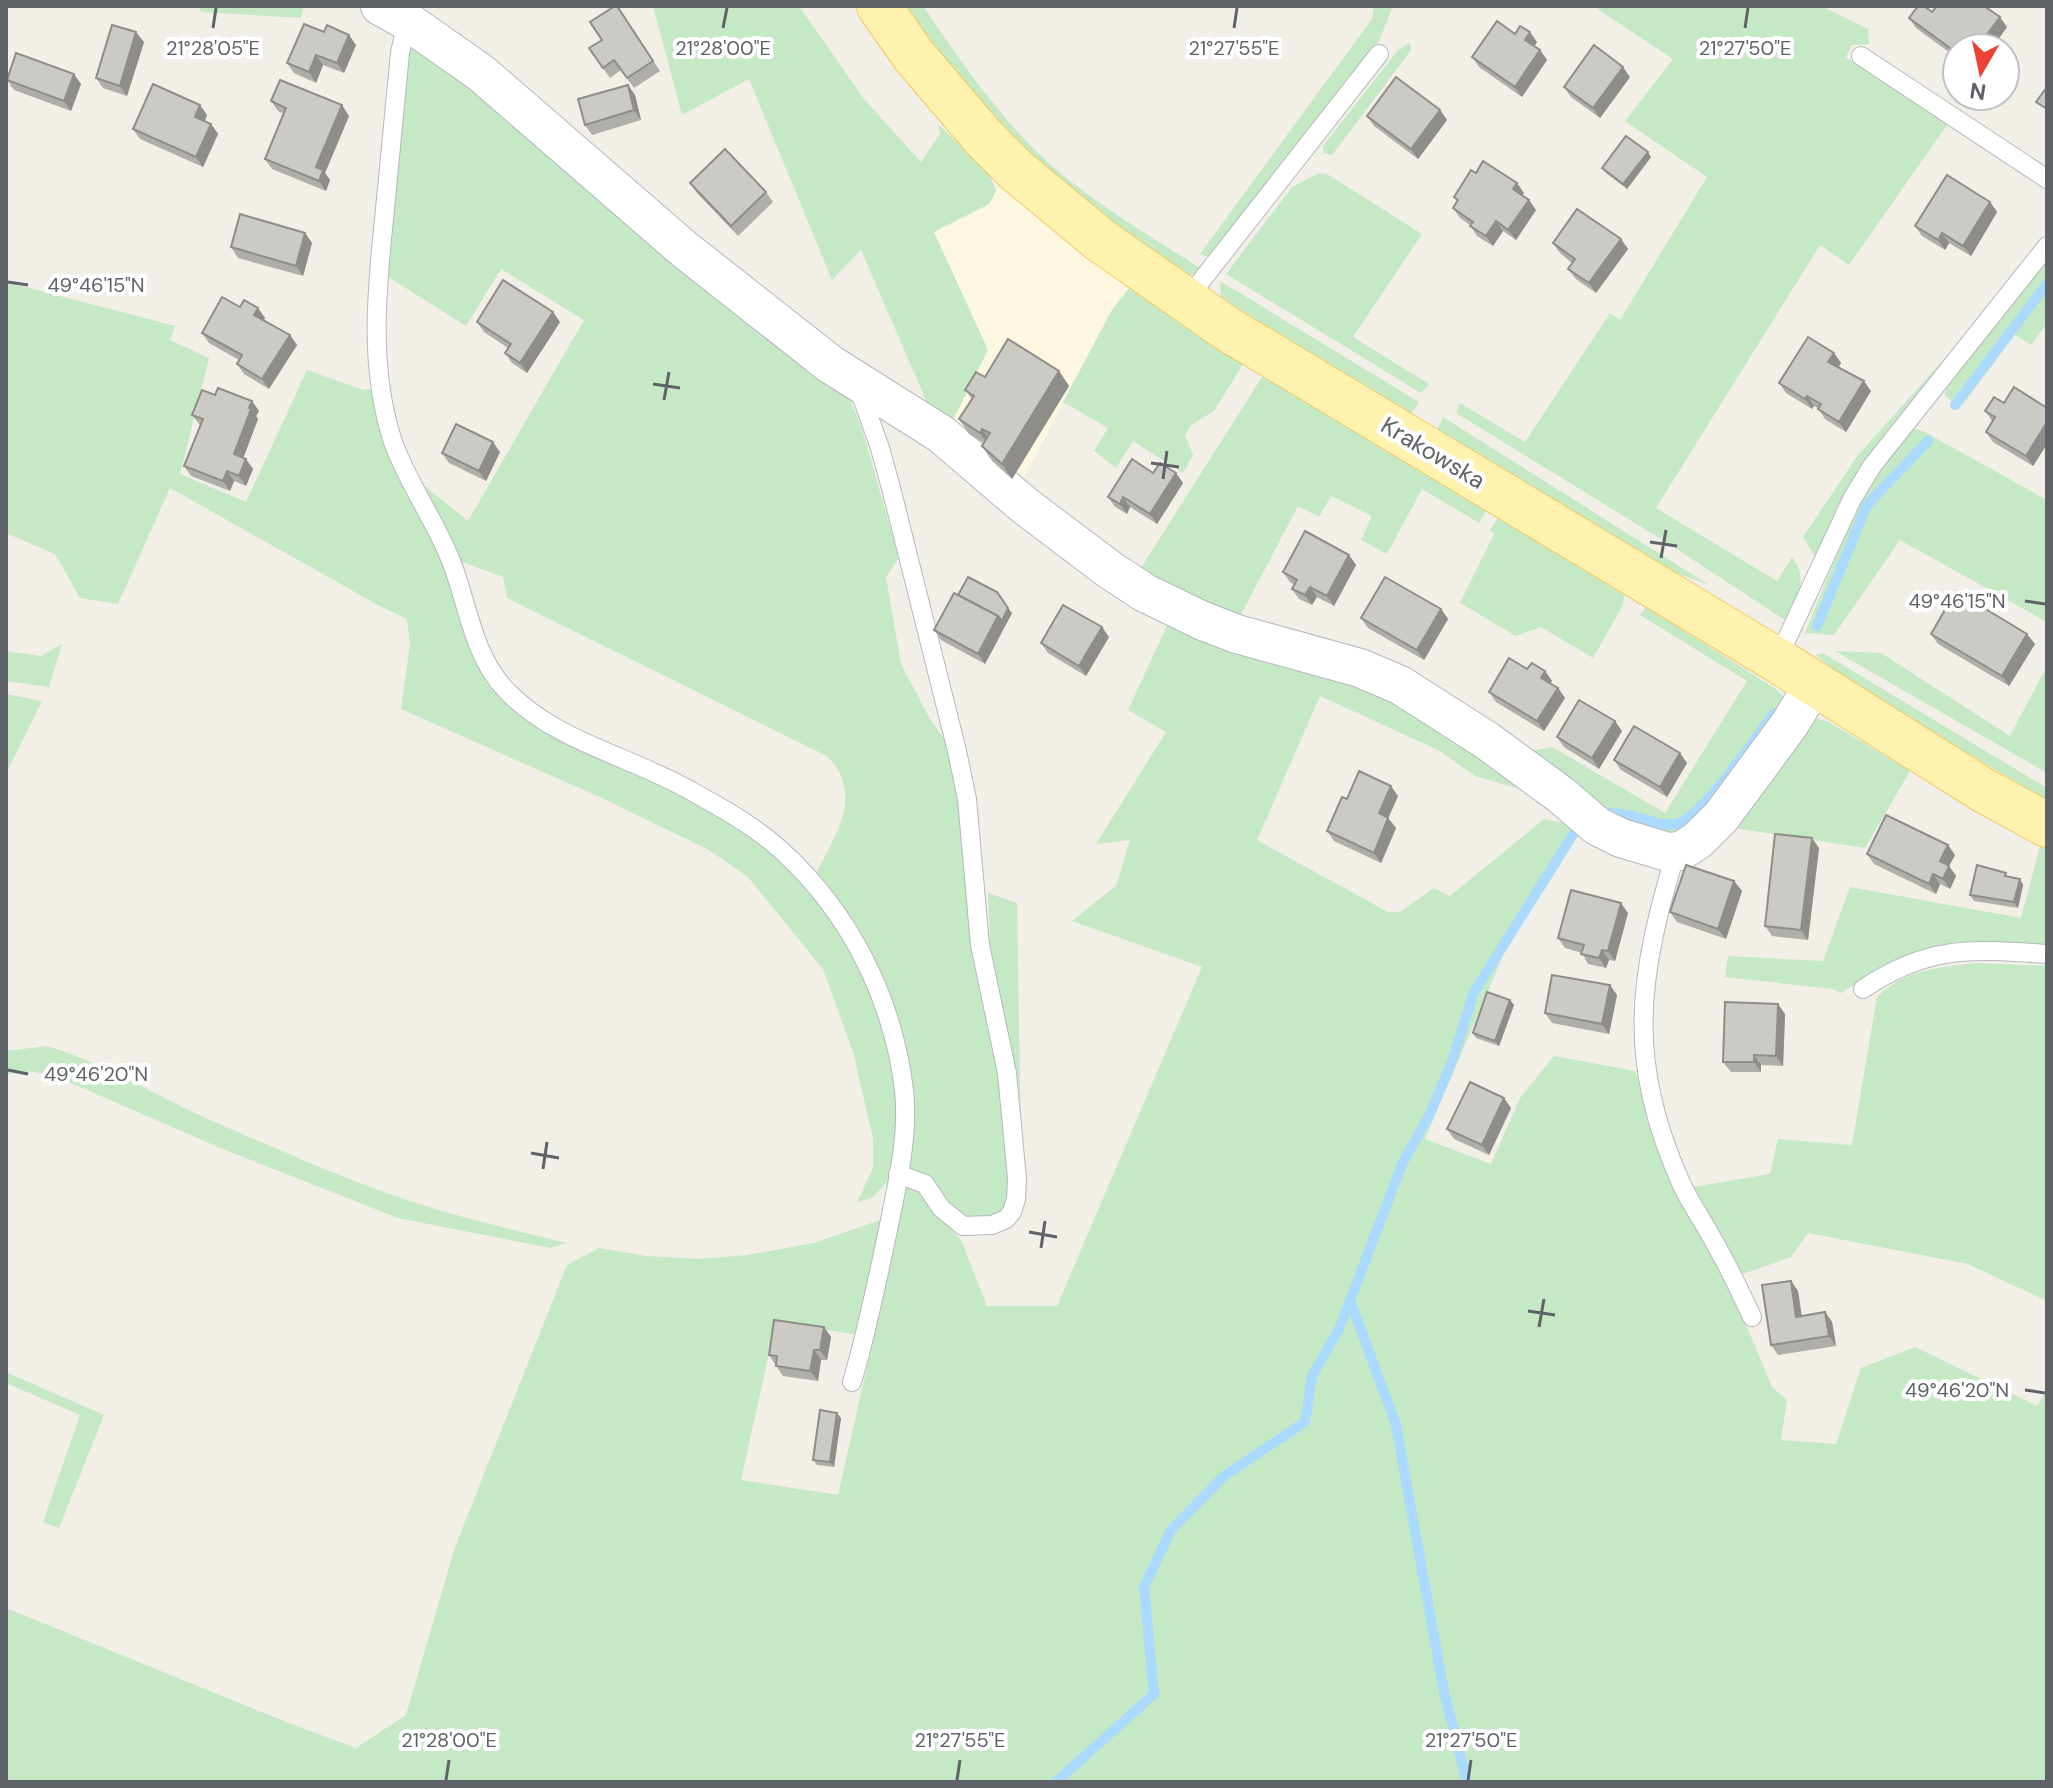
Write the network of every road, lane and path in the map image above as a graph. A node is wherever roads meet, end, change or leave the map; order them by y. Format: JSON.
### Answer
{"nodes":[{"id":1,"x":879,"y":6,"type":"edge"},
{"id":2,"x":394,"y":13,"type":"edge"},
{"id":3,"x":1379,"y":54,"type":"dead end"},
{"id":4,"x":1861,"y":56,"type":"dead end"},
{"id":5,"x":2047,"y":179,"type":"edge"},
{"id":6,"x":2047,"y":246,"type":"edge"},
{"id":7,"x":1187,"y":299,"type":"junction"},
{"id":8,"x":863,"y":384,"type":"junction"},
{"id":9,"x":1777,"y":660,"type":"junction"},
{"id":10,"x":1814,"y":684,"type":"junction"},
{"id":11,"x":2047,"y":825,"type":"edge"},
{"id":12,"x":1676,"y":852,"type":"junction"},
{"id":13,"x":2047,"y":954,"type":"edge"},
{"id":14,"x":1863,"y":989,"type":"dead end"},
{"id":15,"x":898,"y":1174,"type":"junction"},
{"id":16,"x":1752,"y":1317,"type":"dead end"},
{"id":17,"x":852,"y":1382,"type":"dead end"}],
"edges":[{"from":1,"to":7,"type":"main road","name":"Krakowska"},
{"from":2,"to":8,"type":"street"},
{"from":2,"to":15,"type":"lane"},
{"from":3,"to":7,"type":"lane"},
{"from":4,"to":5,"type":"lane"},
{"from":6,"to":9,"type":"lane"},
{"from":7,"to":9,"type":"main road","name":"Krakowska"},
{"from":8,"to":12,"type":"street"},
{"from":8,"to":15,"type":"lane"},
{"from":9,"to":10,"type":"main road","name":"Krakowska"},
{"from":10,"to":11,"type":"main road","name":"Krakowska"},
{"from":10,"to":12,"type":"street"},
{"from":12,"to":16,"type":"lane"},
{"from":13,"to":14,"type":"lane"},
{"from":15,"to":17,"type":"lane"}]}
